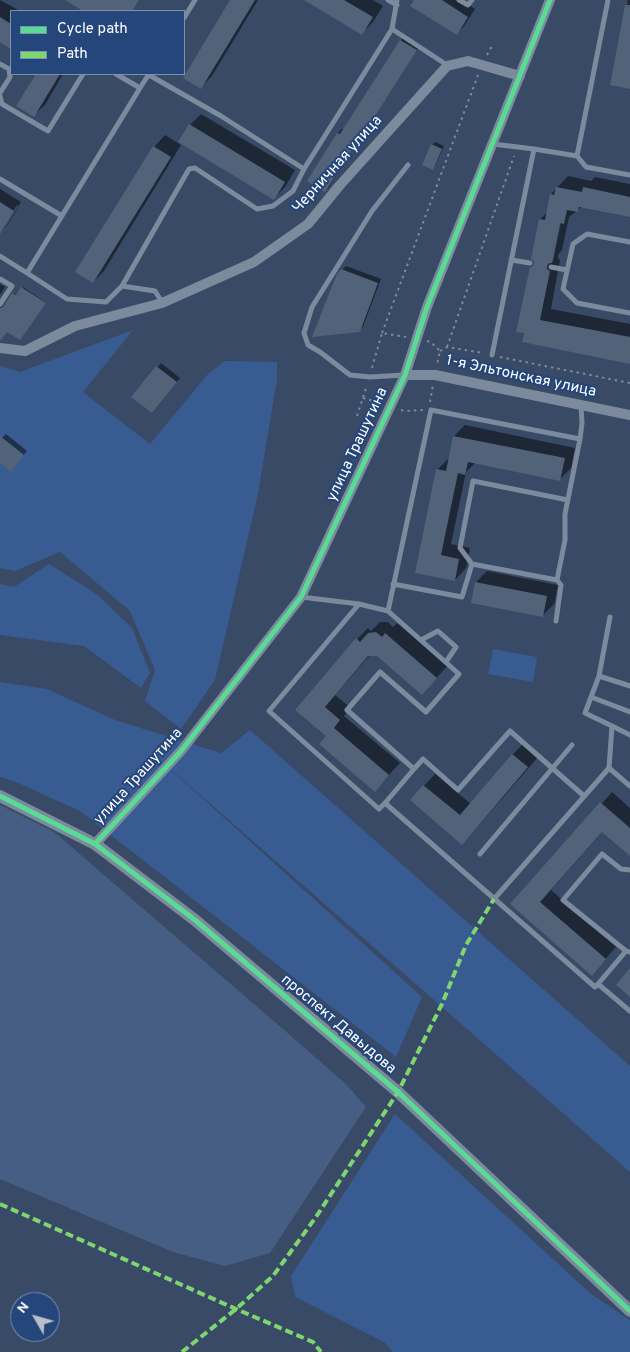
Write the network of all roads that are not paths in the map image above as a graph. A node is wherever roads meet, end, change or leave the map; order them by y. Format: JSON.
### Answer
{"nodes":[{"id":1,"x":195,"y":0,"type":"edge"},
{"id":2,"x":388,"y":0,"type":"edge"},
{"id":3,"x":459,"y":0,"type":"edge"},
{"id":4,"x":472,"y":0,"type":"edge"},
{"id":5,"x":550,"y":0,"type":"edge"},
{"id":6,"x":608,"y":0,"type":"edge"},
{"id":7,"x":397,"y":2,"type":"edge"},
{"id":8,"x":185,"y":16,"type":"edge"},
{"id":9,"x":392,"y":29,"type":"junction"},
{"id":10,"x":0,"y":64,"type":"edge"},
{"id":11,"x":448,"y":66,"type":"junction"},
{"id":12,"x":82,"y":75,"type":"edge"},
{"id":13,"x":118,"y":75,"type":"edge"},
{"id":14,"x":148,"y":75,"type":"edge"},
{"id":15,"x":151,"y":75,"type":"edge"},
{"id":16,"x":520,"y":76,"type":"junction"},
{"id":17,"x":140,"y":88,"type":"junction"},
{"id":18,"x":0,"y":94,"type":"edge"},
{"id":19,"x":493,"y":144,"type":"junction"},
{"id":20,"x":534,"y":149,"type":"junction"},
{"id":21,"x":577,"y":156,"type":"junction"},
{"id":22,"x":408,"y":165,"type":"dead end"},
{"id":23,"x":304,"y":168,"type":"junction"},
{"id":24,"x":630,"y":175,"type":"edge"},
{"id":25,"x":0,"y":179,"type":"edge"},
{"id":26,"x":62,"y":216,"type":"junction"},
{"id":27,"x":630,"y":242,"type":"edge"},
{"id":28,"x":0,"y":256,"type":"edge"},
{"id":29,"x":511,"y":260,"type":"junction"},
{"id":30,"x":530,"y":263,"type":"dead end"},
{"id":31,"x":551,"y":267,"type":"dead end"},
{"id":32,"x":567,"y":270,"type":"junction"},
{"id":33,"x":27,"y":273,"type":"junction"},
{"id":34,"x":0,"y":279,"type":"edge"},
{"id":35,"x":122,"y":286,"type":"junction"},
{"id":36,"x":162,"y":303,"type":"junction"},
{"id":37,"x":0,"y":304,"type":"edge"},
{"id":38,"x":630,"y":313,"type":"edge"},
{"id":39,"x":0,"y":348,"type":"edge"},
{"id":40,"x":492,"y":355,"type":"road end"},
{"id":41,"x":404,"y":374,"type":"junction"},
{"id":42,"x":581,"y":405,"type":"junction"},
{"id":43,"x":630,"y":415,"type":"edge"},
{"id":44,"x":580,"y":439,"type":"junction"},
{"id":45,"x":568,"y":500,"type":"junction"},
{"id":46,"x":472,"y":564,"type":"junction"},
{"id":47,"x":557,"y":580,"type":"junction"},
{"id":48,"x":393,"y":584,"type":"junction"},
{"id":49,"x":301,"y":598,"type":"junction"},
{"id":50,"x":359,"y":604,"type":"junction"},
{"id":51,"x":388,"y":611,"type":"junction"},
{"id":52,"x":610,"y":617,"type":"dead end"},
{"id":53,"x":556,"y":621,"type":"dead end"},
{"id":54,"x":421,"y":640,"type":"junction"},
{"id":55,"x":446,"y":662,"type":"junction"},
{"id":56,"x":599,"y":676,"type":"junction"},
{"id":57,"x":630,"y":686,"type":"edge"},
{"id":58,"x":591,"y":697,"type":"junction"},
{"id":59,"x":630,"y":712,"type":"edge"},
{"id":60,"x":612,"y":726,"type":"junction"},
{"id":61,"x":630,"y":735,"type":"edge"},
{"id":62,"x":572,"y":745,"type":"dead end"},
{"id":63,"x":552,"y":768,"type":"junction"},
{"id":64,"x":609,"y":768,"type":"junction"},
{"id":65,"x":414,"y":769,"type":"junction"},
{"id":66,"x":630,"y":786,"type":"edge"},
{"id":67,"x":0,"y":796,"type":"edge"},
{"id":68,"x":584,"y":796,"type":"junction"},
{"id":69,"x":384,"y":803,"type":"junction"},
{"id":70,"x":95,"y":844,"type":"junction"},
{"id":71,"x":480,"y":854,"type":"dead end"},
{"id":72,"x":630,"y":870,"type":"edge"},
{"id":73,"x":494,"y":899,"type":"junction"},
{"id":74,"x":628,"y":952,"type":"edge"},
{"id":75,"x":598,"y":984,"type":"junction"},
{"id":76,"x":630,"y":1011,"type":"edge"},
{"id":77,"x":630,"y":1311,"type":"edge"}],
"edges":[{"from":1,"to":8,"type":"lane"},
{"from":2,"to":7,"type":"lane"},
{"from":3,"to":4,"type":"lane"},
{"from":5,"to":16,"type":"street","name":"улица Трашутина"},
{"from":6,"to":21,"type":"lane"},
{"from":7,"to":9,"type":"lane"},
{"from":9,"to":11,"type":"lane"},
{"from":9,"to":23,"type":"lane"},
{"from":10,"to":18,"type":"lane"},
{"from":11,"to":16,"type":"street"},
{"from":11,"to":36,"type":"street","name":"Черничная улица"},
{"from":12,"to":18,"type":"lane"},
{"from":13,"to":17,"type":"lane"},
{"from":14,"to":17,"type":"lane"},
{"from":15,"to":23,"type":"lane"},
{"from":16,"to":19,"type":"street","name":"улица Трашутина"},
{"from":17,"to":26,"type":"lane"},
{"from":19,"to":20,"type":"lane"},
{"from":19,"to":41,"type":"street","name":"улица Трашутина"},
{"from":20,"to":21,"type":"lane"},
{"from":20,"to":29,"type":"lane"},
{"from":21,"to":24,"type":"lane"},
{"from":22,"to":41,"type":"lane"},
{"from":23,"to":35,"type":"lane"},
{"from":25,"to":26,"type":"lane"},
{"from":26,"to":33,"type":"lane"},
{"from":27,"to":32,"type":"lane"},
{"from":28,"to":33,"type":"lane"},
{"from":29,"to":30,"type":"lane"},
{"from":29,"to":40,"type":"lane"},
{"from":31,"to":32,"type":"lane"},
{"from":32,"to":38,"type":"lane"},
{"from":33,"to":35,"type":"lane"},
{"from":34,"to":37,"type":"lane"},
{"from":35,"to":36,"type":"lane"},
{"from":36,"to":39,"type":"street","name":"Черничная улица"},
{"from":41,"to":42,"type":"street","name":"1-я Эльтонская улица"},
{"from":41,"to":49,"type":"street","name":"улица Трашутина"},
{"from":42,"to":43,"type":"street","name":"1-я Эльтонская улица"},
{"from":42,"to":44,"type":"lane"},
{"from":44,"to":45,"type":"lane"},
{"from":44,"to":48,"type":"lane"},
{"from":45,"to":46,"type":"lane"},
{"from":45,"to":47,"type":"lane"},
{"from":46,"to":47,"type":"lane"},
{"from":46,"to":48,"type":"lane"},
{"from":47,"to":53,"type":"lane"},
{"from":48,"to":51,"type":"lane"},
{"from":49,"to":50,"type":"lane"},
{"from":49,"to":70,"type":"street","name":"улица Трашутина"},
{"from":50,"to":51,"type":"lane"},
{"from":50,"to":69,"type":"lane"},
{"from":51,"to":54,"type":"lane"},
{"from":52,"to":56,"type":"lane"},
{"from":54,"to":55,"type":"lane"},
{"from":54,"to":55,"type":"lane"},
{"from":55,"to":65,"type":"lane"},
{"from":56,"to":57,"type":"lane"},
{"from":56,"to":58,"type":"lane"},
{"from":58,"to":59,"type":"lane"},
{"from":58,"to":60,"type":"lane"},
{"from":60,"to":61,"type":"lane"},
{"from":60,"to":64,"type":"lane"},
{"from":62,"to":63,"type":"lane"},
{"from":63,"to":65,"type":"lane"},
{"from":63,"to":68,"type":"lane"},
{"from":63,"to":71,"type":"lane"},
{"from":64,"to":66,"type":"lane"},
{"from":64,"to":68,"type":"lane"},
{"from":65,"to":69,"type":"lane"},
{"from":67,"to":70,"type":"street","name":"проспект Давыдова"},
{"from":68,"to":73,"type":"lane"},
{"from":69,"to":73,"type":"lane"},
{"from":70,"to":77,"type":"street","name":"проспект Давыдова"},
{"from":72,"to":74,"type":"lane"},
{"from":73,"to":75,"type":"lane"},
{"from":74,"to":75,"type":"lane"},
{"from":75,"to":76,"type":"lane"}]}
